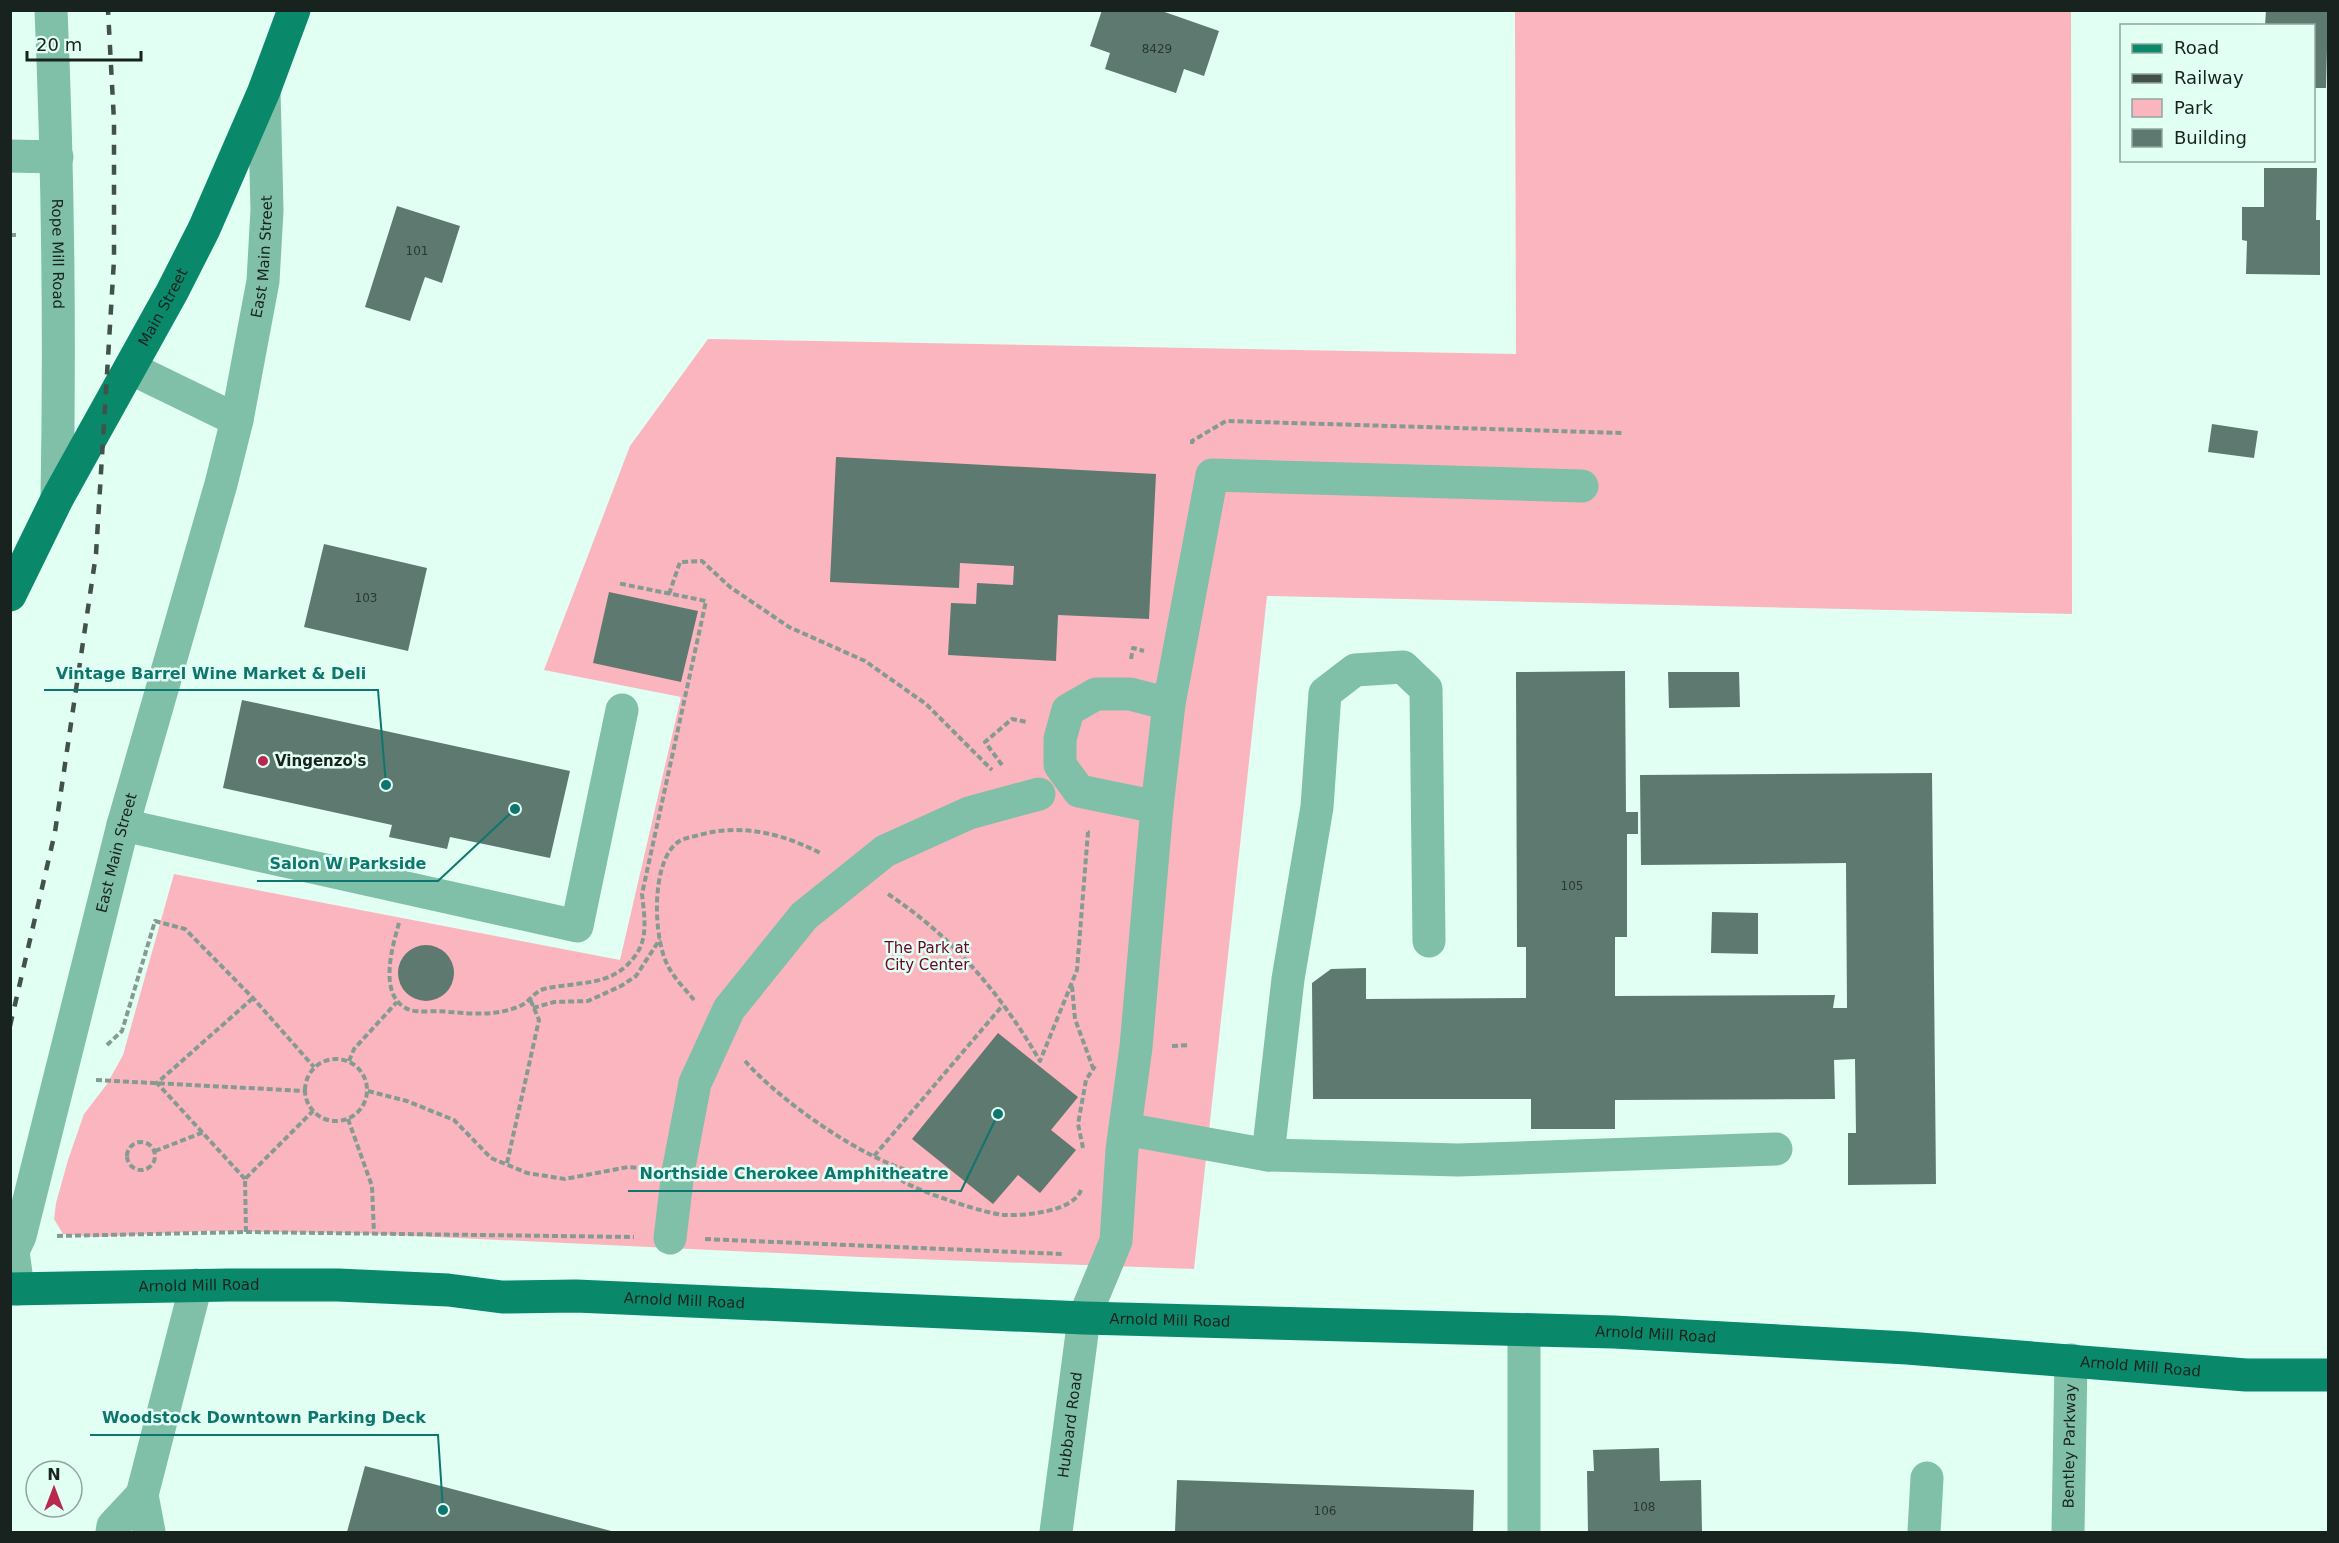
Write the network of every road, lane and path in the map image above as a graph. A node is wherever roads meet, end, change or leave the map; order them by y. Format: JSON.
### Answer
{"nodes":[{"id":1,"x":51,"y":10,"type":"edge"},
{"id":2,"x":294,"y":10,"type":"edge"},
{"id":3,"x":264,"y":91,"type":"junction"},
{"id":4,"x":10,"y":156,"type":"edge"},
{"id":5,"x":57,"y":157,"type":"junction"},
{"id":6,"x":10,"y":235,"type":"edge"},
{"id":7,"x":19,"y":235,"type":"dead end"},
{"id":8,"x":130,"y":368,"type":"junction"},
{"id":9,"x":237,"y":420,"type":"junction"},
{"id":10,"x":1582,"y":486,"type":"dead end"},
{"id":11,"x":57,"y":499,"type":"junction"},
{"id":12,"x":669,"y":594,"type":"dead end"},
{"id":13,"x":10,"y":595,"type":"edge"},
{"id":14,"x":1168,"y":704,"type":"junction"},
{"id":15,"x":622,"y":710,"type":"dead end"},
{"id":16,"x":1031,"y":723,"type":"dead end"},
{"id":17,"x":1006,"y":771,"type":"dead end"},
{"id":18,"x":997,"y":776,"type":"dead end"},
{"id":19,"x":1039,"y":794,"type":"dead end"},
{"id":20,"x":1157,"y":807,"type":"junction"},
{"id":21,"x":123,"y":825,"type":"junction"},
{"id":22,"x":660,"y":939,"type":"dead end"},
{"id":23,"x":1429,"y":941,"type":"dead end"},
{"id":24,"x":1071,"y":983,"type":"dead end"},
{"id":25,"x":253,"y":998,"type":"junction"},
{"id":26,"x":530,"y":999,"type":"dead end"},
{"id":27,"x":397,"y":1002,"type":"dead end"},
{"id":28,"x":1003,"y":1005,"type":"dead end"},
{"id":29,"x":533,"y":1008,"type":"junction"},
{"id":30,"x":1190,"y":1046,"type":"dead end"},
{"id":31,"x":1136,"y":1047,"type":"junction"},
{"id":32,"x":100,"y":1052,"type":"dead end"},
{"id":33,"x":349,"y":1061,"type":"junction"},
{"id":34,"x":314,"y":1067,"type":"junction"},
{"id":35,"x":1094,"y":1068,"type":"junction"},
{"id":36,"x":86,"y":1079,"type":"dead end"},
{"id":37,"x":157,"y":1083,"type":"junction"},
{"id":38,"x":368,"y":1090,"type":"junction"},
{"id":39,"x":305,"y":1091,"type":"junction"},
{"id":40,"x":313,"y":1112,"type":"junction"},
{"id":41,"x":348,"y":1119,"type":"junction"},
{"id":42,"x":1125,"y":1129,"type":"junction"},
{"id":43,"x":204,"y":1132,"type":"junction"},
{"id":44,"x":1776,"y":1149,"type":"dead end"},
{"id":45,"x":155,"y":1151,"type":"junction"},
{"id":46,"x":1268,"y":1155,"type":"junction"},
{"id":47,"x":874,"y":1156,"type":"dead end"},
{"id":48,"x":1086,"y":1158,"type":"dead end"},
{"id":49,"x":891,"y":1163,"type":"dead end"},
{"id":50,"x":507,"y":1164,"type":"junction"},
{"id":51,"x":678,"y":1172,"type":"junction"},
{"id":52,"x":245,"y":1179,"type":"junction"},
{"id":53,"x":1082,"y":1187,"type":"dead end"},
{"id":54,"x":246,"y":1232,"type":"junction"},
{"id":55,"x":374,"y":1234,"type":"junction"},
{"id":56,"x":670,"y":1238,"type":"junction"},
{"id":57,"x":14,"y":1251,"type":"junction"},
{"id":58,"x":1064,"y":1254,"type":"dead end"},
{"id":59,"x":196,"y":1285,"type":"junction"},
{"id":60,"x":14,"y":1289,"type":"edge"},
{"id":61,"x":1083,"y":1318,"type":"junction"},
{"id":62,"x":1524,"y":1330,"type":"junction"},
{"id":63,"x":2071,"y":1360,"type":"junction"},
{"id":64,"x":2328,"y":1375,"type":"edge"},
{"id":65,"x":1927,"y":1478,"type":"dead end"},
{"id":66,"x":142,"y":1495,"type":"junction"},
{"id":67,"x":112,"y":1533,"type":"edge"},
{"id":68,"x":149,"y":1533,"type":"edge"},
{"id":69,"x":1056,"y":1533,"type":"edge"},
{"id":70,"x":1524,"y":1533,"type":"edge"},
{"id":71,"x":1924,"y":1533,"type":"edge"},
{"id":72,"x":2068,"y":1533,"type":"edge"}],
"edges":[{"from":1,"to":5,"type":"street","name":"Rope Mill Road"},
{"from":2,"to":3,"type":"main road","name":"Main Street"},
{"from":3,"to":8,"type":"main road","name":"Main Street"},
{"from":3,"to":9,"type":"street","name":"East Main Street"},
{"from":4,"to":5,"type":"street"},
{"from":5,"to":11,"type":"street","name":"Rope Mill Road"},
{"from":6,"to":7,"type":"path"},
{"from":8,"to":9,"type":"street"},
{"from":8,"to":11,"type":"main road","name":"Main Street"},
{"from":9,"to":21,"type":"street","name":"East Main Street"},
{"from":10,"to":14,"type":"street"},
{"from":11,"to":13,"type":"main road","name":"Main Street"},
{"from":12,"to":18,"type":"path"},
{"from":14,"to":20,"type":"street"},
{"from":14,"to":20,"type":"street"},
{"from":15,"to":21,"type":"street"},
{"from":16,"to":17,"type":"path"},
{"from":19,"to":51,"type":"street"},
{"from":20,"to":31,"type":"street","name":"Hubbard Road"},
{"from":21,"to":57,"type":"street","name":"East Main Street"},
{"from":22,"to":29,"type":"path"},
{"from":23,"to":46,"type":"street"},
{"from":24,"to":35,"type":"path"},
{"from":25,"to":32,"type":"path"},
{"from":25,"to":34,"type":"path"},
{"from":25,"to":37,"type":"path"},
{"from":26,"to":29,"type":"path"},
{"from":27,"to":33,"type":"path"},
{"from":28,"to":47,"type":"path"},
{"from":29,"to":50,"type":"path"},
{"from":30,"to":31,"type":"path"},
{"from":31,"to":35,"type":"path"},
{"from":31,"to":42,"type":"street","name":"Hubbard Road"},
{"from":33,"to":34,"type":"path"},
{"from":33,"to":38,"type":"path"},
{"from":34,"to":39,"type":"path"},
{"from":35,"to":48,"type":"path"},
{"from":36,"to":37,"type":"path"},
{"from":37,"to":39,"type":"path"},
{"from":37,"to":43,"type":"path"},
{"from":38,"to":41,"type":"path"},
{"from":38,"to":50,"type":"path"},
{"from":39,"to":40,"type":"path"},
{"from":40,"to":41,"type":"path"},
{"from":40,"to":52,"type":"path"},
{"from":41,"to":55,"type":"path"},
{"from":42,"to":46,"type":"street"},
{"from":42,"to":61,"type":"street","name":"Hubbard Road"},
{"from":43,"to":45,"type":"path"},
{"from":43,"to":52,"type":"path"},
{"from":44,"to":46,"type":"street"},
{"from":45,"to":45,"type":"path"},
{"from":49,"to":53,"type":"path"},
{"from":50,"to":51,"type":"path"},
{"from":51,"to":56,"type":"street"},
{"from":52,"to":54,"type":"path"},
{"from":54,"to":55,"type":"path"},
{"from":54,"to":57,"type":"path"},
{"from":55,"to":56,"type":"path"},
{"from":56,"to":58,"type":"path"},
{"from":57,"to":60,"type":"street","name":"East Main Street"},
{"from":59,"to":60,"type":"main road","name":"Arnold Mill Road"},
{"from":59,"to":61,"type":"main road","name":"Arnold Mill Road"},
{"from":59,"to":66,"type":"street"},
{"from":61,"to":62,"type":"main road","name":"Arnold Mill Road"},
{"from":61,"to":69,"type":"street","name":"Hubbard Road"},
{"from":62,"to":63,"type":"main road","name":"Arnold Mill Road"},
{"from":62,"to":70,"type":"street"},
{"from":63,"to":64,"type":"main road","name":"Arnold Mill Road"},
{"from":63,"to":72,"type":"street","name":"Bentley Parkway"},
{"from":65,"to":71,"type":"street"},
{"from":66,"to":67,"type":"street"},
{"from":66,"to":68,"type":"street"}]}
